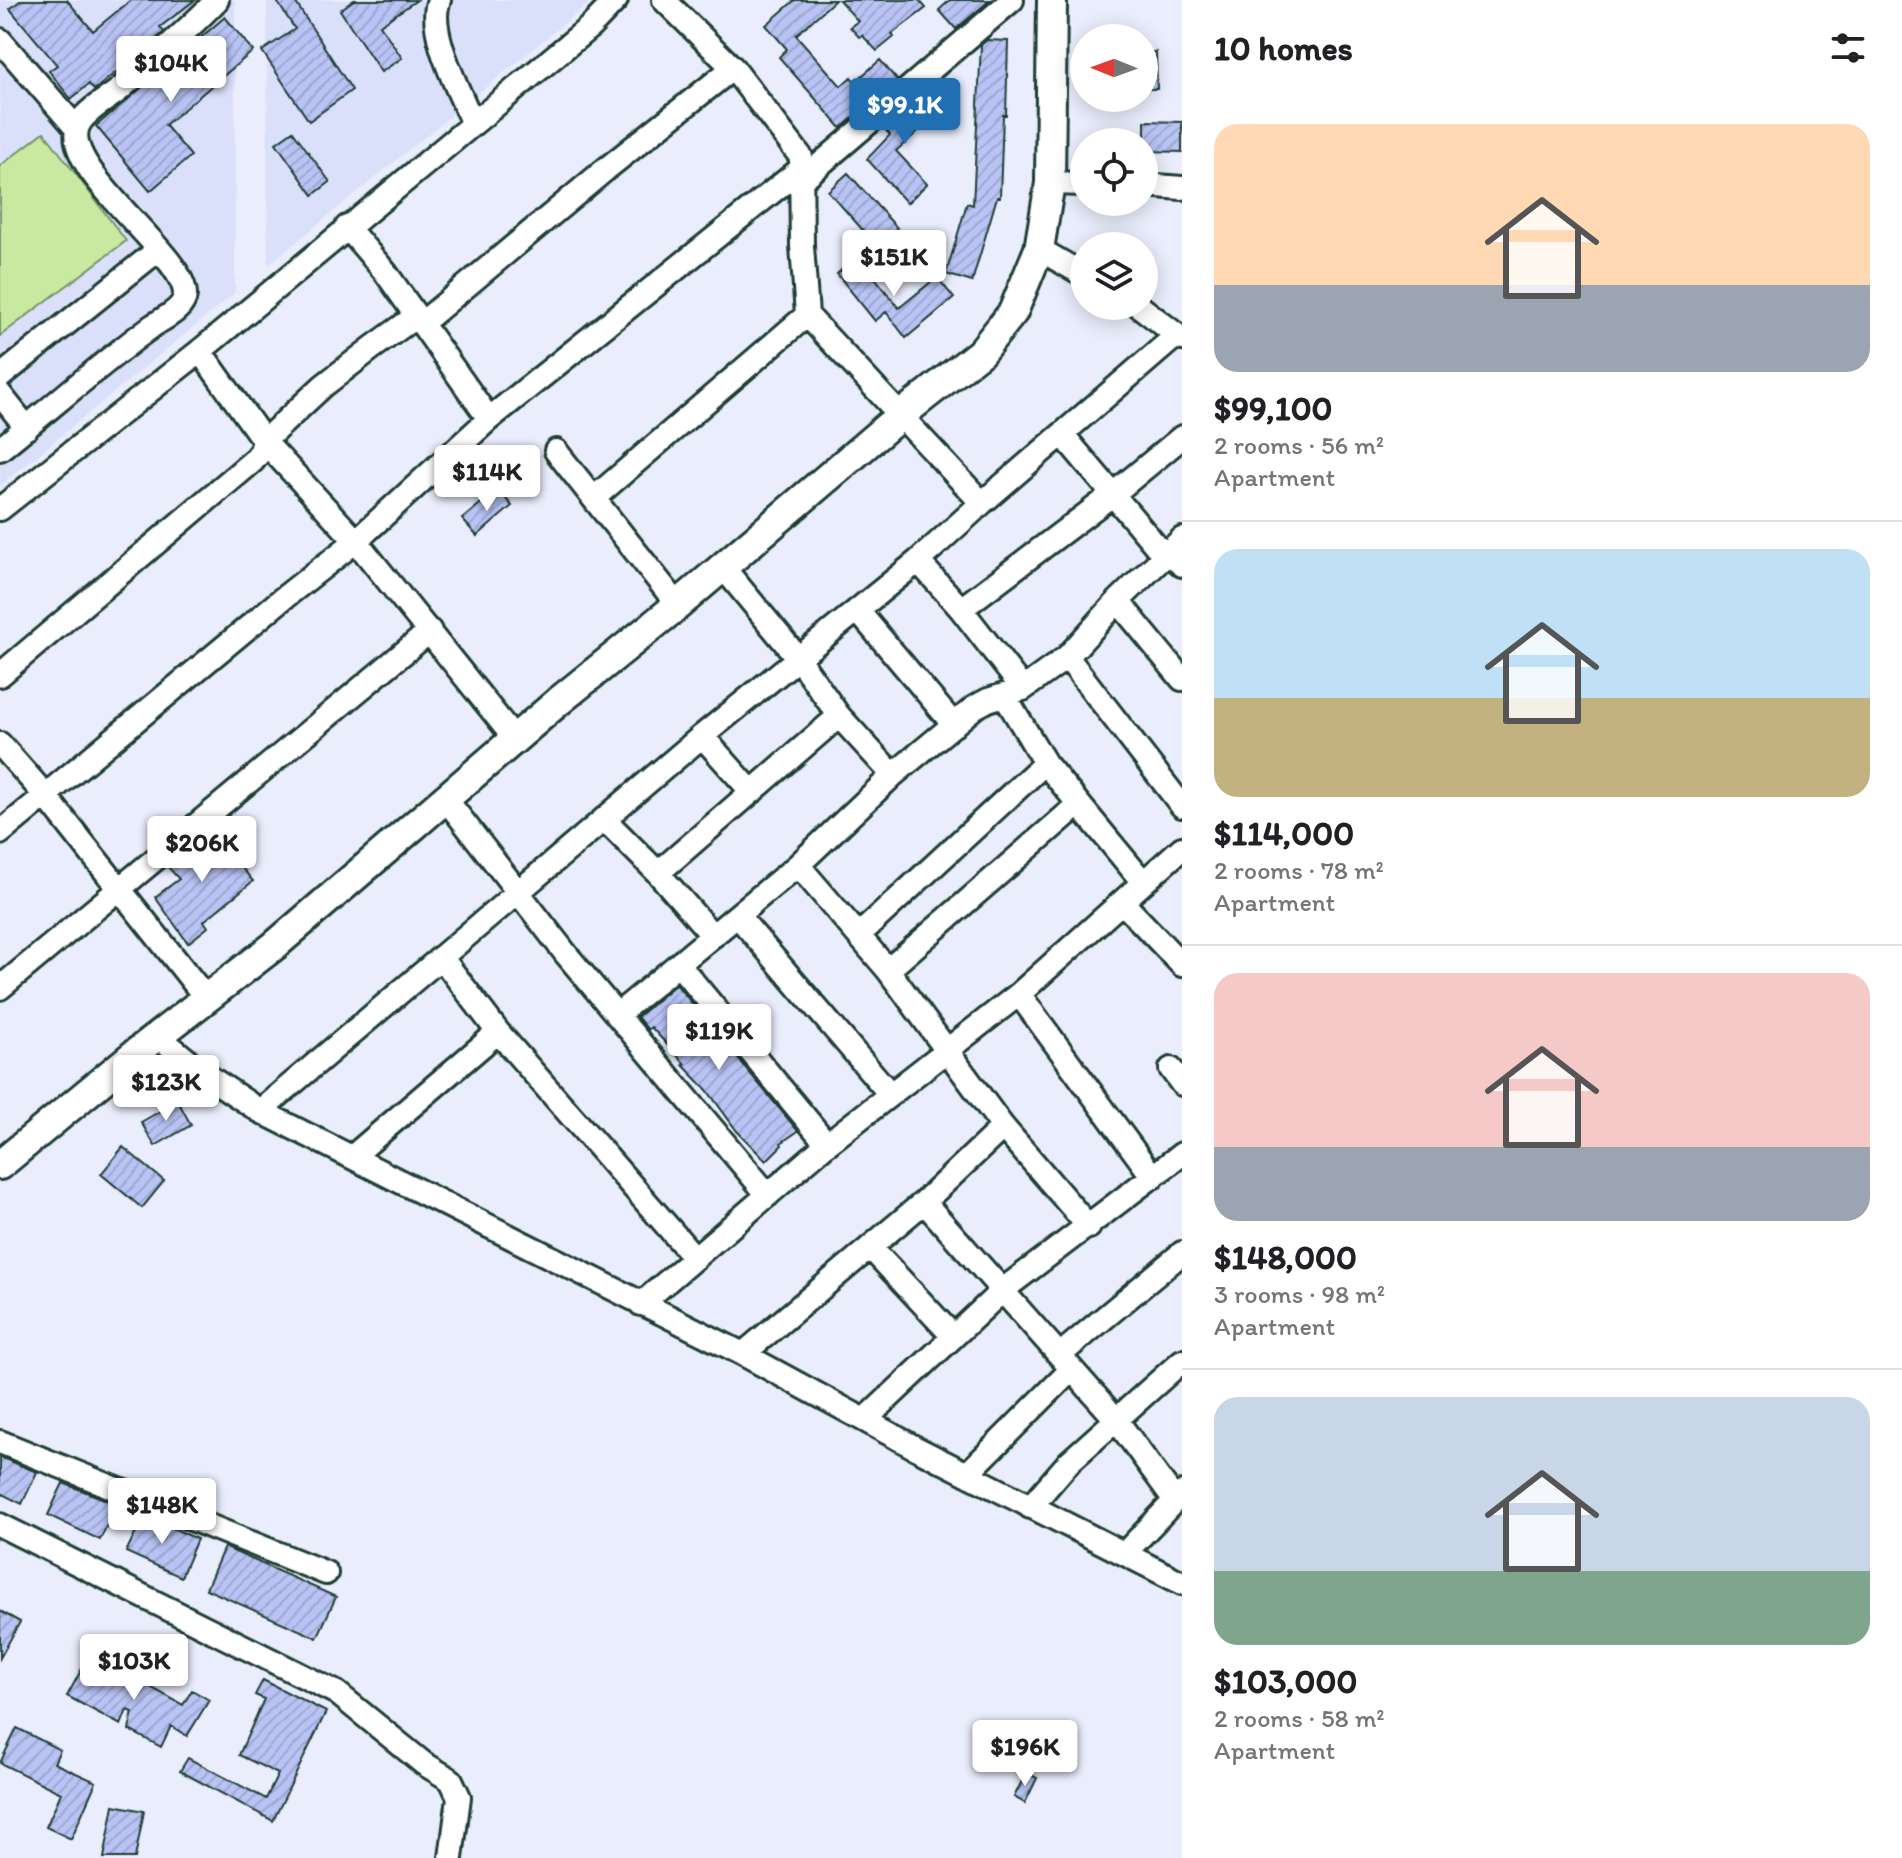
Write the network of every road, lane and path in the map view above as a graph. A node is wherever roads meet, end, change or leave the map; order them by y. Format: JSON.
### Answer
{"nodes":[{"id":1,"x":217,"y":0,"type":"edge"},
{"id":2,"x":439,"y":0,"type":"edge"},
{"id":3,"x":616,"y":0,"type":"edge"},
{"id":4,"x":664,"y":0,"type":"edge"},
{"id":5,"x":1012,"y":0,"type":"edge"},
{"id":6,"x":1052,"y":0,"type":"edge"},
{"id":7,"x":0,"y":40,"type":"edge"},
{"id":8,"x":733,"y":68,"type":"junction"},
{"id":9,"x":472,"y":122,"type":"junction"},
{"id":10,"x":77,"y":129,"type":"junction"},
{"id":11,"x":803,"y":174,"type":"junction"},
{"id":12,"x":1050,"y":183,"type":"junction"},
{"id":13,"x":1070,"y":184,"type":"edge"},
{"id":14,"x":1158,"y":186,"type":"edge"},
{"id":15,"x":1182,"y":188,"type":"edge"},
{"id":16,"x":347,"y":227,"type":"junction"},
{"id":17,"x":1039,"y":249,"type":"junction"},
{"id":18,"x":158,"y":250,"type":"junction"},
{"id":19,"x":1070,"y":267,"type":"edge"},
{"id":20,"x":807,"y":315,"type":"junction"},
{"id":21,"x":1158,"y":320,"type":"edge"},
{"id":22,"x":418,"y":321,"type":"junction"},
{"id":23,"x":1180,"y":337,"type":"edge"},
{"id":24,"x":200,"y":351,"type":"junction"},
{"id":25,"x":0,"y":377,"type":"edge"},
{"id":26,"x":0,"y":394,"type":"edge"},
{"id":27,"x":901,"y":415,"type":"junction"},
{"id":28,"x":489,"y":419,"type":"junction"},
{"id":29,"x":27,"y":428,"type":"junction"},
{"id":30,"x":1063,"y":435,"type":"junction"},
{"id":31,"x":1182,"y":437,"type":"edge"},
{"id":32,"x":264,"y":441,"type":"junction"},
{"id":33,"x":0,"y":449,"type":"edge"},
{"id":34,"x":556,"y":451,"type":"dead end"},
{"id":35,"x":1112,"y":495,"type":"junction"},
{"id":36,"x":594,"y":498,"type":"junction"},
{"id":37,"x":982,"y":503,"type":"junction"},
{"id":38,"x":0,"y":509,"type":"edge"},
{"id":39,"x":356,"y":541,"type":"junction"},
{"id":40,"x":1177,"y":552,"type":"edge"},
{"id":41,"x":918,"y":561,"type":"junction"},
{"id":42,"x":722,"y":566,"type":"junction"},
{"id":43,"x":1118,"y":601,"type":"junction"},
{"id":44,"x":678,"y":605,"type":"junction"},
{"id":45,"x":961,"y":609,"type":"junction"},
{"id":46,"x":858,"y":611,"type":"junction"},
{"id":47,"x":430,"y":631,"type":"junction"},
{"id":48,"x":1067,"y":657,"type":"junction"},
{"id":49,"x":798,"y":658,"type":"junction"},
{"id":50,"x":0,"y":675,"type":"edge"},
{"id":51,"x":1182,"y":679,"type":"edge"},
{"id":52,"x":1014,"y":692,"type":"junction"},
{"id":53,"x":839,"y":716,"type":"junction"},
{"id":54,"x":954,"y":725,"type":"junction"},
{"id":55,"x":702,"y":736,"type":"junction"},
{"id":56,"x":515,"y":739,"type":"junction"},
{"id":57,"x":0,"y":744,"type":"edge"},
{"id":58,"x":1045,"y":763,"type":"junction"},
{"id":59,"x":893,"y":775,"type":"junction"},
{"id":60,"x":752,"y":792,"type":"junction"},
{"id":61,"x":45,"y":795,"type":"junction"},
{"id":62,"x":445,"y":798,"type":"junction"},
{"id":63,"x":1078,"y":805,"type":"junction"},
{"id":64,"x":1182,"y":806,"type":"edge"},
{"id":65,"x":604,"y":819,"type":"junction"},
{"id":66,"x":0,"y":833,"type":"edge"},
{"id":67,"x":1182,"y":848,"type":"edge"},
{"id":68,"x":798,"y":865,"type":"junction"},
{"id":69,"x":658,"y":873,"type":"junction"},
{"id":70,"x":1143,"y":882,"type":"junction"},
{"id":71,"x":117,"y":889,"type":"junction"},
{"id":72,"x":517,"y":893,"type":"junction"},
{"id":73,"x":1123,"y":903,"type":"junction"},
{"id":74,"x":738,"y":916,"type":"junction"},
{"id":75,"x":859,"y":935,"type":"junction"},
{"id":76,"x":713,"y":936,"type":"junction"},
{"id":77,"x":441,"y":957,"type":"junction"},
{"id":78,"x":679,"y":965,"type":"junction"},
{"id":79,"x":1182,"y":965,"type":"edge"},
{"id":80,"x":888,"y":970,"type":"junction"},
{"id":81,"x":0,"y":988,"type":"edge"},
{"id":82,"x":1019,"y":994,"type":"junction"},
{"id":83,"x":206,"y":998,"type":"junction"},
{"id":84,"x":617,"y":1015,"type":"junction"},
{"id":85,"x":498,"y":1032,"type":"junction"},
{"id":86,"x":159,"y":1037,"type":"junction"},
{"id":87,"x":946,"y":1052,"type":"junction"},
{"id":88,"x":890,"y":1094,"type":"junction"},
{"id":89,"x":260,"y":1111,"type":"junction"},
{"id":90,"x":1003,"y":1127,"type":"junction"},
{"id":91,"x":827,"y":1144,"type":"junction"},
{"id":92,"x":1182,"y":1154,"type":"edge"},
{"id":93,"x":352,"y":1157,"type":"junction"},
{"id":94,"x":0,"y":1165,"type":"edge"},
{"id":95,"x":1153,"y":1177,"type":"junction"},
{"id":96,"x":768,"y":1195,"type":"junction"},
{"id":97,"x":924,"y":1202,"type":"junction"},
{"id":98,"x":1089,"y":1227,"type":"junction"},
{"id":99,"x":870,"y":1247,"type":"junction"},
{"id":100,"x":1182,"y":1253,"type":"edge"},
{"id":101,"x":695,"y":1258,"type":"junction"},
{"id":102,"x":1004,"y":1289,"type":"junction"},
{"id":103,"x":641,"y":1304,"type":"junction"},
{"id":104,"x":952,"y":1335,"type":"junction"},
{"id":105,"x":743,"y":1354,"type":"junction"},
{"id":106,"x":1066,"y":1362,"type":"junction"},
{"id":107,"x":1179,"y":1368,"type":"edge"},
{"id":108,"x":1115,"y":1418,"type":"junction"},
{"id":109,"x":866,"y":1419,"type":"junction"},
{"id":110,"x":0,"y":1442,"type":"edge"},
{"id":111,"x":967,"y":1474,"type":"junction"},
{"id":112,"x":1178,"y":1496,"type":"edge"},
{"id":113,"x":1030,"y":1507,"type":"junction"},
{"id":114,"x":0,"y":1525,"type":"edge"},
{"id":115,"x":1125,"y":1553,"type":"junction"},
{"id":116,"x":326,"y":1573,"type":"dead end"},
{"id":117,"x":1181,"y":1585,"type":"edge"},
{"id":118,"x":451,"y":1858,"type":"edge"}],
"edges":[{"from":1,"to":10,"type":"street"},
{"from":2,"to":9,"type":"street"},
{"from":3,"to":9,"type":"street"},
{"from":4,"to":8,"type":"street"},
{"from":5,"to":11,"type":"street"},
{"from":6,"to":12,"type":"main road"},
{"from":7,"to":10,"type":"street"},
{"from":8,"to":11,"type":"street"},
{"from":8,"to":22,"type":"street"},
{"from":9,"to":16,"type":"street"},
{"from":10,"to":18,"type":"street"},
{"from":11,"to":20,"type":"street"},
{"from":11,"to":28,"type":"street"},
{"from":12,"to":13,"type":"street"},
{"from":12,"to":17,"type":"main road"},
{"from":14,"to":15,"type":"street"},
{"from":16,"to":22,"type":"street"},
{"from":16,"to":24,"type":"street"},
{"from":17,"to":19,"type":"street"},
{"from":17,"to":27,"type":"main road"},
{"from":18,"to":25,"type":"street"},
{"from":18,"to":29,"type":"street"},
{"from":20,"to":27,"type":"street"},
{"from":20,"to":36,"type":"street"},
{"from":21,"to":23,"type":"street"},
{"from":22,"to":28,"type":"street"},
{"from":22,"to":32,"type":"street"},
{"from":23,"to":30,"type":"street"},
{"from":24,"to":32,"type":"street"},
{"from":24,"to":38,"type":"street"},
{"from":26,"to":29,"type":"street"},
{"from":27,"to":37,"type":"street"},
{"from":27,"to":42,"type":"main road"},
{"from":28,"to":39,"type":"street"},
{"from":29,"to":33,"type":"street"},
{"from":30,"to":35,"type":"street"},
{"from":30,"to":37,"type":"street"},
{"from":31,"to":35,"type":"street"},
{"from":32,"to":39,"type":"street"},
{"from":32,"to":50,"type":"street"},
{"from":34,"to":36,"type":"street"},
{"from":35,"to":40,"type":"street"},
{"from":35,"to":45,"type":"street"},
{"from":36,"to":44,"type":"street"},
{"from":37,"to":41,"type":"street"},
{"from":39,"to":47,"type":"street"},
{"from":39,"to":61,"type":"street"},
{"from":40,"to":43,"type":"street"},
{"from":41,"to":45,"type":"street"},
{"from":41,"to":46,"type":"street"},
{"from":42,"to":44,"type":"main road"},
{"from":42,"to":49,"type":"street"},
{"from":43,"to":48,"type":"street"},
{"from":43,"to":51,"type":"street"},
{"from":44,"to":56,"type":"main road"},
{"from":45,"to":52,"type":"street"},
{"from":46,"to":49,"type":"street"},
{"from":46,"to":54,"type":"street"},
{"from":47,"to":56,"type":"street"},
{"from":47,"to":71,"type":"street"},
{"from":48,"to":52,"type":"street"},
{"from":48,"to":64,"type":"street"},
{"from":49,"to":53,"type":"street"},
{"from":49,"to":55,"type":"street"},
{"from":52,"to":54,"type":"street"},
{"from":52,"to":58,"type":"street"},
{"from":53,"to":59,"type":"street"},
{"from":53,"to":60,"type":"street"},
{"from":54,"to":59,"type":"street"},
{"from":55,"to":60,"type":"street"},
{"from":55,"to":65,"type":"street"},
{"from":56,"to":62,"type":"main road"},
{"from":57,"to":61,"type":"street"},
{"from":58,"to":63,"type":"street"},
{"from":58,"to":75,"type":"street"},
{"from":59,"to":68,"type":"street"},
{"from":60,"to":69,"type":"street"},
{"from":61,"to":66,"type":"street"},
{"from":61,"to":71,"type":"street"},
{"from":62,"to":72,"type":"street"},
{"from":62,"to":83,"type":"main road"},
{"from":63,"to":70,"type":"street"},
{"from":63,"to":80,"type":"street"},
{"from":65,"to":69,"type":"street"},
{"from":65,"to":72,"type":"street"},
{"from":67,"to":70,"type":"street"},
{"from":68,"to":74,"type":"street"},
{"from":68,"to":75,"type":"street"},
{"from":69,"to":76,"type":"street"},
{"from":70,"to":73,"type":"street"},
{"from":71,"to":81,"type":"street"},
{"from":71,"to":83,"type":"street"},
{"from":72,"to":77,"type":"street"},
{"from":72,"to":84,"type":"street"},
{"from":73,"to":79,"type":"street"},
{"from":73,"to":82,"type":"street"},
{"from":74,"to":76,"type":"street"},
{"from":74,"to":88,"type":"street"},
{"from":75,"to":80,"type":"street"},
{"from":76,"to":78,"type":"street"},
{"from":77,"to":85,"type":"street"},
{"from":77,"to":89,"type":"street"},
{"from":78,"to":84,"type":"street"},
{"from":78,"to":91,"type":"street"},
{"from":80,"to":87,"type":"street"},
{"from":82,"to":87,"type":"street"},
{"from":82,"to":95,"type":"street"},
{"from":83,"to":86,"type":"main road"},
{"from":84,"to":96,"type":"street"},
{"from":85,"to":93,"type":"street"},
{"from":85,"to":101,"type":"street"},
{"from":86,"to":89,"type":"street"},
{"from":86,"to":94,"type":"main road"},
{"from":87,"to":88,"type":"street"},
{"from":87,"to":90,"type":"street"},
{"from":88,"to":91,"type":"street"},
{"from":89,"to":93,"type":"street"},
{"from":90,"to":97,"type":"street"},
{"from":90,"to":98,"type":"street"},
{"from":91,"to":96,"type":"street"},
{"from":92,"to":95,"type":"street"},
{"from":93,"to":103,"type":"street"},
{"from":95,"to":98,"type":"street"},
{"from":96,"to":101,"type":"street"},
{"from":97,"to":99,"type":"street"},
{"from":97,"to":102,"type":"street"},
{"from":98,"to":102,"type":"street"},
{"from":99,"to":104,"type":"street"},
{"from":99,"to":105,"type":"street"},
{"from":100,"to":106,"type":"street"},
{"from":101,"to":103,"type":"street"},
{"from":102,"to":104,"type":"street"},
{"from":102,"to":106,"type":"street"},
{"from":103,"to":105,"type":"street"},
{"from":104,"to":109,"type":"street"},
{"from":105,"to":109,"type":"street"},
{"from":106,"to":108,"type":"street"},
{"from":106,"to":111,"type":"street"},
{"from":107,"to":108,"type":"street"},
{"from":108,"to":112,"type":"street"},
{"from":108,"to":113,"type":"street"},
{"from":109,"to":111,"type":"street"},
{"from":110,"to":116,"type":"street"},
{"from":111,"to":113,"type":"street"},
{"from":112,"to":115,"type":"street"},
{"from":113,"to":115,"type":"street"},
{"from":114,"to":118,"type":"street"},
{"from":115,"to":117,"type":"street"}]}
